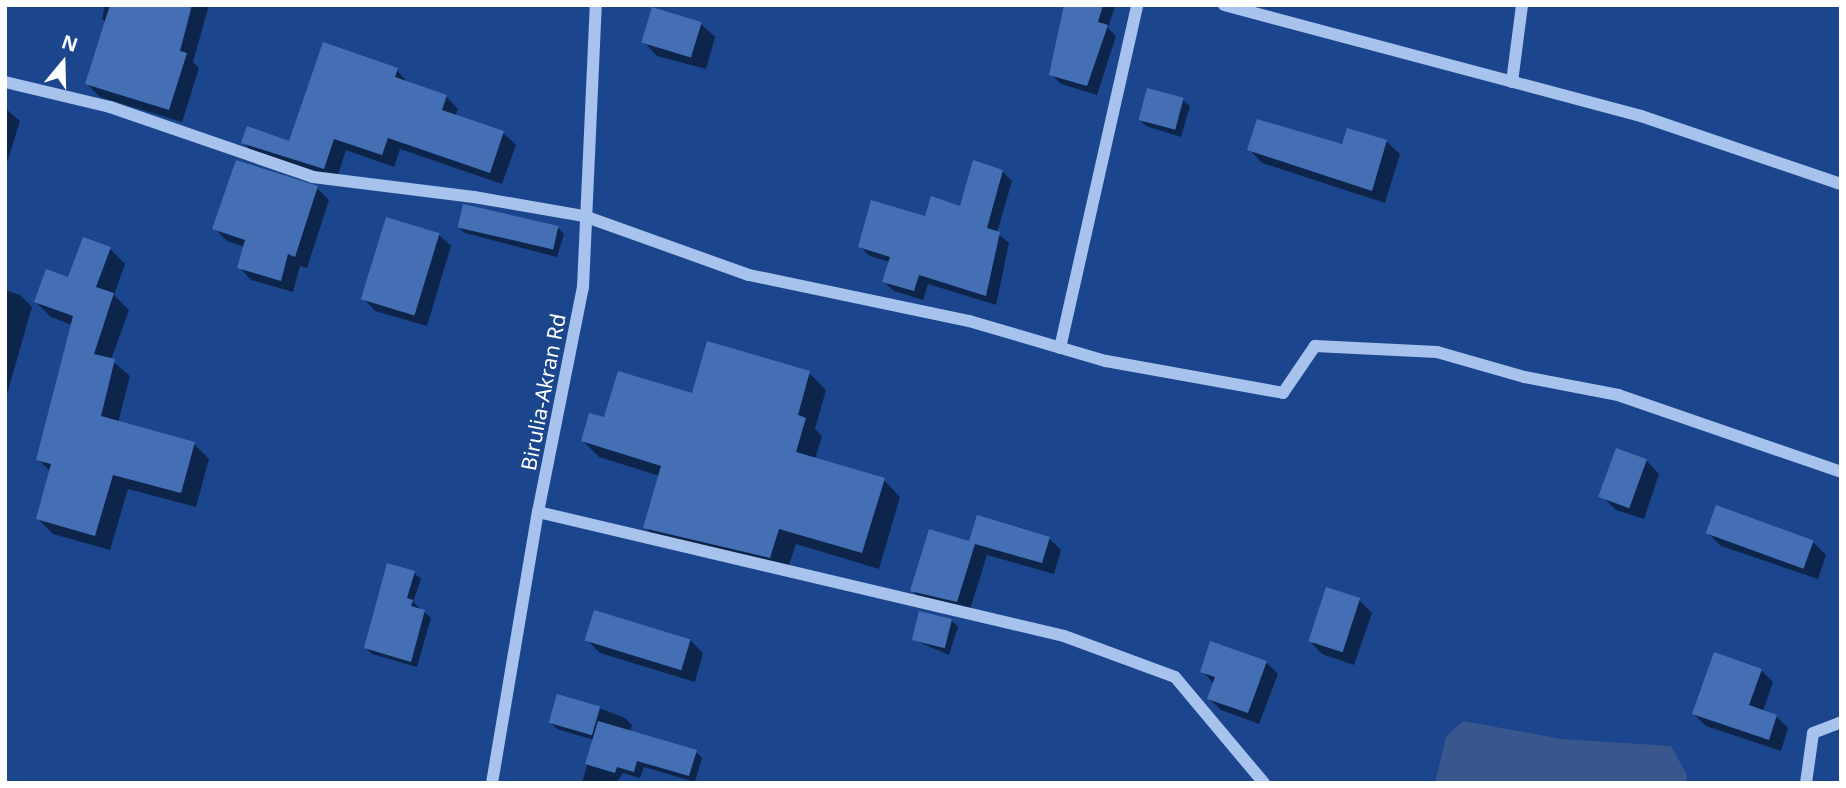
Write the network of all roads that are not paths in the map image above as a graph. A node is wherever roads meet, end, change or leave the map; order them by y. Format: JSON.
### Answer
{"nodes":[{"id":1,"x":596,"y":5,"type":"edge"},
{"id":2,"x":1138,"y":5,"type":"edge"},
{"id":3,"x":1224,"y":5,"type":"edge"},
{"id":4,"x":1522,"y":5,"type":"edge"},
{"id":5,"x":5,"y":82,"type":"edge"},
{"id":6,"x":1512,"y":82,"type":"junction"},
{"id":7,"x":1841,"y":184,"type":"edge"},
{"id":8,"x":584,"y":216,"type":"junction"},
{"id":9,"x":1060,"y":348,"type":"junction"},
{"id":10,"x":1841,"y":472,"type":"edge"},
{"id":11,"x":538,"y":512,"type":"junction"},
{"id":12,"x":1841,"y":722,"type":"edge"},
{"id":13,"x":492,"y":783,"type":"edge"},
{"id":14,"x":1264,"y":783,"type":"edge"},
{"id":15,"x":1806,"y":783,"type":"edge"}],
"edges":[{"from":1,"to":8,"type":"street","name":"Birulia-Akran Rd"},
{"from":2,"to":9,"type":"street"},
{"from":3,"to":6,"type":"street"},
{"from":4,"to":6,"type":"street"},
{"from":5,"to":8,"type":"street"},
{"from":6,"to":7,"type":"street"},
{"from":8,"to":9,"type":"street"},
{"from":8,"to":11,"type":"street","name":"Birulia-Akran Rd"},
{"from":9,"to":10,"type":"street"},
{"from":11,"to":13,"type":"street","name":"Birulia-Akran Rd"},
{"from":11,"to":14,"type":"street"},
{"from":12,"to":15,"type":"street"}]}
